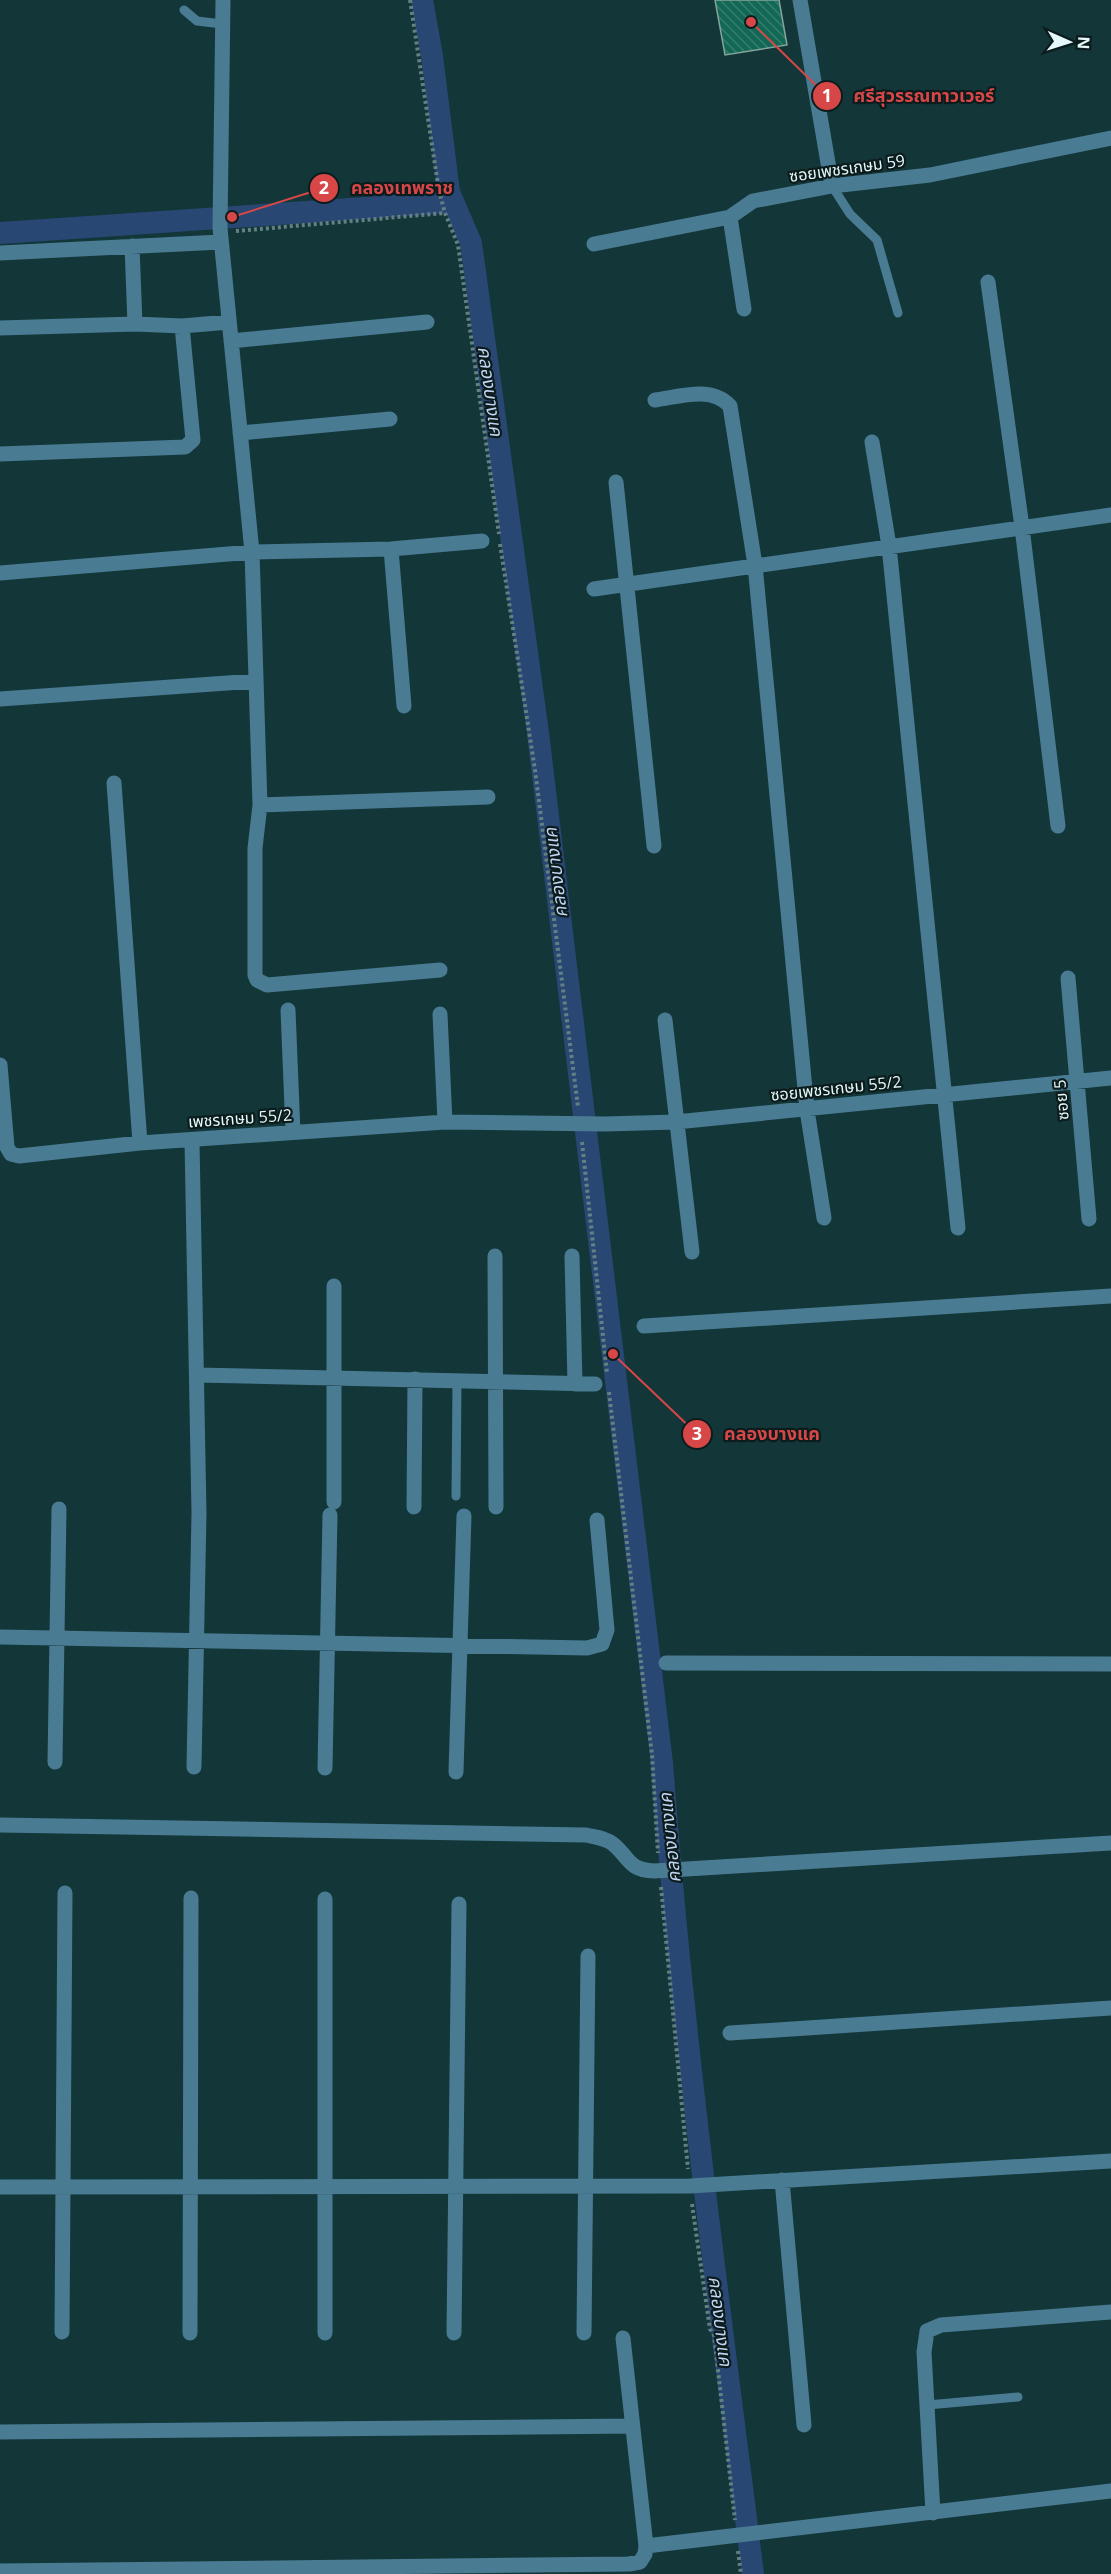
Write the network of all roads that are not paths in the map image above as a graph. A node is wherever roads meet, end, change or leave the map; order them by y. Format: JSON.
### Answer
{"nodes":[{"id":1,"x":223,"y":0,"type":"edge"},
{"id":2,"x":800,"y":0,"type":"edge"},
{"id":3,"x":184,"y":10,"type":"dead end"},
{"id":4,"x":222,"y":24,"type":"junction"},
{"id":5,"x":1111,"y":138,"type":"edge"},
{"id":6,"x":832,"y":186,"type":"junction"},
{"id":7,"x":730,"y":217,"type":"junction"},
{"id":8,"x":221,"y":234,"type":"junction"},
{"id":9,"x":594,"y":244,"type":"dead end"},
{"id":10,"x":132,"y":246,"type":"junction"},
{"id":11,"x":0,"y":253,"type":"edge"},
{"id":12,"x":988,"y":282,"type":"dead end"},
{"id":13,"x":744,"y":309,"type":"dead end"},
{"id":14,"x":898,"y":314,"type":"dead end"},
{"id":15,"x":229,"y":322,"type":"junction"},
{"id":16,"x":427,"y":322,"type":"dead end"},
{"id":17,"x":135,"y":324,"type":"junction"},
{"id":18,"x":182,"y":326,"type":"junction"},
{"id":19,"x":0,"y":328,"type":"edge"},
{"id":20,"x":231,"y":341,"type":"junction"},
{"id":21,"x":655,"y":400,"type":"dead end"},
{"id":22,"x":390,"y":419,"type":"dead end"},
{"id":23,"x":240,"y":433,"type":"junction"},
{"id":24,"x":872,"y":442,"type":"dead end"},
{"id":25,"x":0,"y":454,"type":"edge"},
{"id":26,"x":616,"y":482,"type":"dead end"},
{"id":27,"x":1111,"y":515,"type":"edge"},
{"id":28,"x":1022,"y":527,"type":"junction"},
{"id":29,"x":482,"y":541,"type":"dead end"},
{"id":30,"x":889,"y":546,"type":"junction"},
{"id":31,"x":390,"y":549,"type":"junction"},
{"id":32,"x":252,"y":552,"type":"junction"},
{"id":33,"x":755,"y":565,"type":"junction"},
{"id":34,"x":0,"y":573,"type":"edge"},
{"id":35,"x":627,"y":583,"type":"junction"},
{"id":36,"x":594,"y":589,"type":"dead end"},
{"id":37,"x":256,"y":681,"type":"junction"},
{"id":38,"x":0,"y":699,"type":"edge"},
{"id":39,"x":404,"y":706,"type":"dead end"},
{"id":40,"x":114,"y":783,"type":"dead end"},
{"id":41,"x":488,"y":797,"type":"dead end"},
{"id":42,"x":260,"y":805,"type":"junction"},
{"id":43,"x":1058,"y":826,"type":"dead end"},
{"id":44,"x":654,"y":846,"type":"dead end"},
{"id":45,"x":440,"y":970,"type":"dead end"},
{"id":46,"x":1068,"y":978,"type":"dead end"},
{"id":47,"x":288,"y":1010,"type":"dead end"},
{"id":48,"x":440,"y":1014,"type":"dead end"},
{"id":49,"x":665,"y":1020,"type":"dead end"},
{"id":50,"x":0,"y":1065,"type":"edge"},
{"id":51,"x":1111,"y":1078,"type":"edge"},
{"id":52,"x":1077,"y":1082,"type":"junction"},
{"id":53,"x":943,"y":1094,"type":"junction"},
{"id":54,"x":807,"y":1110,"type":"junction"},
{"id":55,"x":445,"y":1122,"type":"junction"},
{"id":56,"x":676,"y":1122,"type":"junction"},
{"id":57,"x":564,"y":1123,"type":"joint"},
{"id":58,"x":293,"y":1132,"type":"junction"},
{"id":59,"x":192,"y":1141,"type":"junction"},
{"id":60,"x":140,"y":1143,"type":"junction"},
{"id":61,"x":824,"y":1218,"type":"dead end"},
{"id":62,"x":1089,"y":1219,"type":"dead end"},
{"id":63,"x":958,"y":1228,"type":"dead end"},
{"id":64,"x":692,"y":1252,"type":"dead end"},
{"id":65,"x":495,"y":1256,"type":"dead end"},
{"id":66,"x":572,"y":1256,"type":"dead end"},
{"id":67,"x":334,"y":1286,"type":"dead end"},
{"id":68,"x":1111,"y":1296,"type":"edge"},
{"id":69,"x":644,"y":1326,"type":"dead end"},
{"id":70,"x":197,"y":1375,"type":"junction"},
{"id":71,"x":335,"y":1378,"type":"junction"},
{"id":72,"x":415,"y":1379,"type":"junction"},
{"id":73,"x":457,"y":1381,"type":"junction"},
{"id":74,"x":496,"y":1382,"type":"junction"},
{"id":75,"x":575,"y":1384,"type":"junction"},
{"id":76,"x":595,"y":1384,"type":"dead end"},
{"id":77,"x":456,"y":1497,"type":"dead end"},
{"id":78,"x":414,"y":1507,"type":"dead end"},
{"id":79,"x":496,"y":1507,"type":"dead end"},
{"id":80,"x":59,"y":1509,"type":"dead end"},
{"id":81,"x":464,"y":1516,"type":"dead end"},
{"id":82,"x":597,"y":1520,"type":"dead end"},
{"id":83,"x":0,"y":1636,"type":"edge"},
{"id":84,"x":56,"y":1638,"type":"junction"},
{"id":85,"x":196,"y":1641,"type":"junction"},
{"id":86,"x":328,"y":1643,"type":"junction"},
{"id":87,"x":459,"y":1645,"type":"junction"},
{"id":88,"x":666,"y":1663,"type":"dead end"},
{"id":89,"x":1111,"y":1665,"type":"edge"},
{"id":90,"x":55,"y":1762,"type":"dead end"},
{"id":91,"x":194,"y":1767,"type":"dead end"},
{"id":92,"x":325,"y":1768,"type":"dead end"},
{"id":93,"x":456,"y":1772,"type":"dead end"},
{"id":94,"x":0,"y":1825,"type":"edge"},
{"id":95,"x":1111,"y":1843,"type":"edge"},
{"id":96,"x":65,"y":1893,"type":"dead end"},
{"id":97,"x":191,"y":1898,"type":"dead end"},
{"id":98,"x":326,"y":1899,"type":"dead end"},
{"id":99,"x":459,"y":1904,"type":"dead end"},
{"id":100,"x":588,"y":1956,"type":"dead end"},
{"id":101,"x":1111,"y":2008,"type":"edge"},
{"id":102,"x":729,"y":2033,"type":"dead end"},
{"id":103,"x":1111,"y":2161,"type":"edge"},
{"id":104,"x":782,"y":2180,"type":"junction"},
{"id":105,"x":0,"y":2187,"type":"edge"},
{"id":106,"x":62,"y":2187,"type":"junction"},
{"id":107,"x":191,"y":2187,"type":"junction"},
{"id":108,"x":325,"y":2187,"type":"junction"},
{"id":109,"x":455,"y":2187,"type":"junction"},
{"id":110,"x":585,"y":2187,"type":"junction"},
{"id":111,"x":1111,"y":2312,"type":"edge"},
{"id":112,"x":62,"y":2332,"type":"dead end"},
{"id":113,"x":190,"y":2333,"type":"dead end"},
{"id":114,"x":325,"y":2333,"type":"dead end"},
{"id":115,"x":454,"y":2333,"type":"dead end"},
{"id":116,"x":584,"y":2333,"type":"dead end"},
{"id":117,"x":622,"y":2338,"type":"dead end"},
{"id":118,"x":1018,"y":2397,"type":"dead end"},
{"id":119,"x":927,"y":2405,"type":"junction"},
{"id":120,"x":804,"y":2425,"type":"dead end"},
{"id":121,"x":632,"y":2426,"type":"junction"},
{"id":122,"x":0,"y":2432,"type":"edge"},
{"id":123,"x":1111,"y":2491,"type":"edge"},
{"id":124,"x":933,"y":2513,"type":"junction"},
{"id":125,"x":646,"y":2546,"type":"junction"},
{"id":126,"x":0,"y":2571,"type":"edge"}],
"edges":[{"from":1,"to":4,"type":"street"},
{"from":2,"to":6,"type":"street"},
{"from":3,"to":4,"type":"lane"},
{"from":4,"to":8,"type":"street"},
{"from":5,"to":6,"type":"street","name":"ซอยเพชรเกษม 59"},
{"from":6,"to":7,"type":"street","name":"ซอยเพชรเกษม 59"},
{"from":6,"to":14,"type":"lane"},
{"from":7,"to":9,"type":"street","name":"ซอยเพชรเกษม 59"},
{"from":7,"to":13,"type":"street"},
{"from":8,"to":10,"type":"street"},
{"from":8,"to":15,"type":"street"},
{"from":10,"to":11,"type":"street"},
{"from":10,"to":17,"type":"street"},
{"from":12,"to":28,"type":"street"},
{"from":15,"to":18,"type":"street"},
{"from":15,"to":20,"type":"street"},
{"from":16,"to":20,"type":"street"},
{"from":17,"to":18,"type":"street"},
{"from":17,"to":19,"type":"street"},
{"from":18,"to":25,"type":"street"},
{"from":20,"to":23,"type":"street"},
{"from":21,"to":33,"type":"street"},
{"from":22,"to":23,"type":"street"},
{"from":23,"to":32,"type":"street"},
{"from":24,"to":30,"type":"street"},
{"from":26,"to":35,"type":"street"},
{"from":27,"to":28,"type":"street"},
{"from":28,"to":30,"type":"street"},
{"from":28,"to":43,"type":"street"},
{"from":29,"to":31,"type":"street"},
{"from":30,"to":33,"type":"street"},
{"from":30,"to":53,"type":"street"},
{"from":31,"to":32,"type":"street"},
{"from":31,"to":39,"type":"street"},
{"from":32,"to":34,"type":"street"},
{"from":32,"to":37,"type":"street"},
{"from":33,"to":35,"type":"street"},
{"from":33,"to":54,"type":"street"},
{"from":35,"to":36,"type":"street"},
{"from":35,"to":44,"type":"street"},
{"from":37,"to":38,"type":"street"},
{"from":37,"to":42,"type":"street"},
{"from":40,"to":60,"type":"street"},
{"from":41,"to":42,"type":"street"},
{"from":42,"to":45,"type":"street"},
{"from":46,"to":52,"type":"street","name":"ซอย 5"},
{"from":47,"to":58,"type":"street"},
{"from":48,"to":55,"type":"street"},
{"from":49,"to":56,"type":"street"},
{"from":50,"to":60,"type":"street","name":"เพชรเกษม 55/2"},
{"from":51,"to":52,"type":"street","name":"ซอยเพชรเกษม 55/2"},
{"from":52,"to":53,"type":"street","name":"ซอยเพชรเกษม 55/2"},
{"from":52,"to":62,"type":"street","name":"ซอย 5"},
{"from":53,"to":54,"type":"street","name":"ซอยเพชรเกษม 55/2"},
{"from":53,"to":63,"type":"street"},
{"from":54,"to":56,"type":"street","name":"ซอยเพชรเกษม 55/2"},
{"from":54,"to":61,"type":"street"},
{"from":55,"to":57,"type":"street","name":"เพชรเกษม 55/2"},
{"from":55,"to":58,"type":"street","name":"เพชรเกษม 55/2"},
{"from":56,"to":57,"type":"street","name":"ซอยเพชรเกษม 55/2"},
{"from":56,"to":64,"type":"street"},
{"from":58,"to":59,"type":"street","name":"เพชรเกษม 55/2"},
{"from":59,"to":60,"type":"street","name":"เพชรเกษม 55/2"},
{"from":59,"to":70,"type":"street"},
{"from":65,"to":74,"type":"street"},
{"from":66,"to":75,"type":"street"},
{"from":67,"to":71,"type":"street"},
{"from":68,"to":69,"type":"street"},
{"from":70,"to":71,"type":"street"},
{"from":70,"to":85,"type":"street"},
{"from":71,"to":72,"type":"street"},
{"from":71,"to":86,"type":"street"},
{"from":72,"to":73,"type":"street"},
{"from":72,"to":78,"type":"street"},
{"from":73,"to":74,"type":"street"},
{"from":73,"to":77,"type":"lane"},
{"from":74,"to":75,"type":"street"},
{"from":74,"to":79,"type":"street"},
{"from":75,"to":76,"type":"street"},
{"from":80,"to":84,"type":"street"},
{"from":81,"to":87,"type":"street"},
{"from":82,"to":87,"type":"street"},
{"from":83,"to":84,"type":"street"},
{"from":84,"to":85,"type":"street"},
{"from":84,"to":90,"type":"street"},
{"from":85,"to":86,"type":"street"},
{"from":85,"to":91,"type":"street"},
{"from":86,"to":87,"type":"street"},
{"from":86,"to":92,"type":"street"},
{"from":87,"to":93,"type":"street"},
{"from":88,"to":89,"type":"street"},
{"from":94,"to":95,"type":"street"},
{"from":96,"to":106,"type":"street"},
{"from":97,"to":107,"type":"street"},
{"from":98,"to":108,"type":"street"},
{"from":99,"to":109,"type":"street"},
{"from":100,"to":110,"type":"street"},
{"from":101,"to":102,"type":"street"},
{"from":103,"to":104,"type":"street"},
{"from":104,"to":110,"type":"street"},
{"from":104,"to":120,"type":"street"},
{"from":105,"to":106,"type":"street"},
{"from":106,"to":107,"type":"street"},
{"from":106,"to":112,"type":"street"},
{"from":107,"to":108,"type":"street"},
{"from":107,"to":113,"type":"street"},
{"from":108,"to":109,"type":"street"},
{"from":108,"to":114,"type":"street"},
{"from":109,"to":110,"type":"street"},
{"from":109,"to":115,"type":"street"},
{"from":110,"to":116,"type":"street"},
{"from":111,"to":119,"type":"street"},
{"from":117,"to":121,"type":"street"},
{"from":118,"to":119,"type":"lane"},
{"from":119,"to":124,"type":"street"},
{"from":121,"to":122,"type":"street"},
{"from":121,"to":125,"type":"street"},
{"from":123,"to":124,"type":"street"},
{"from":124,"to":125,"type":"street"},
{"from":125,"to":126,"type":"street"}]}
